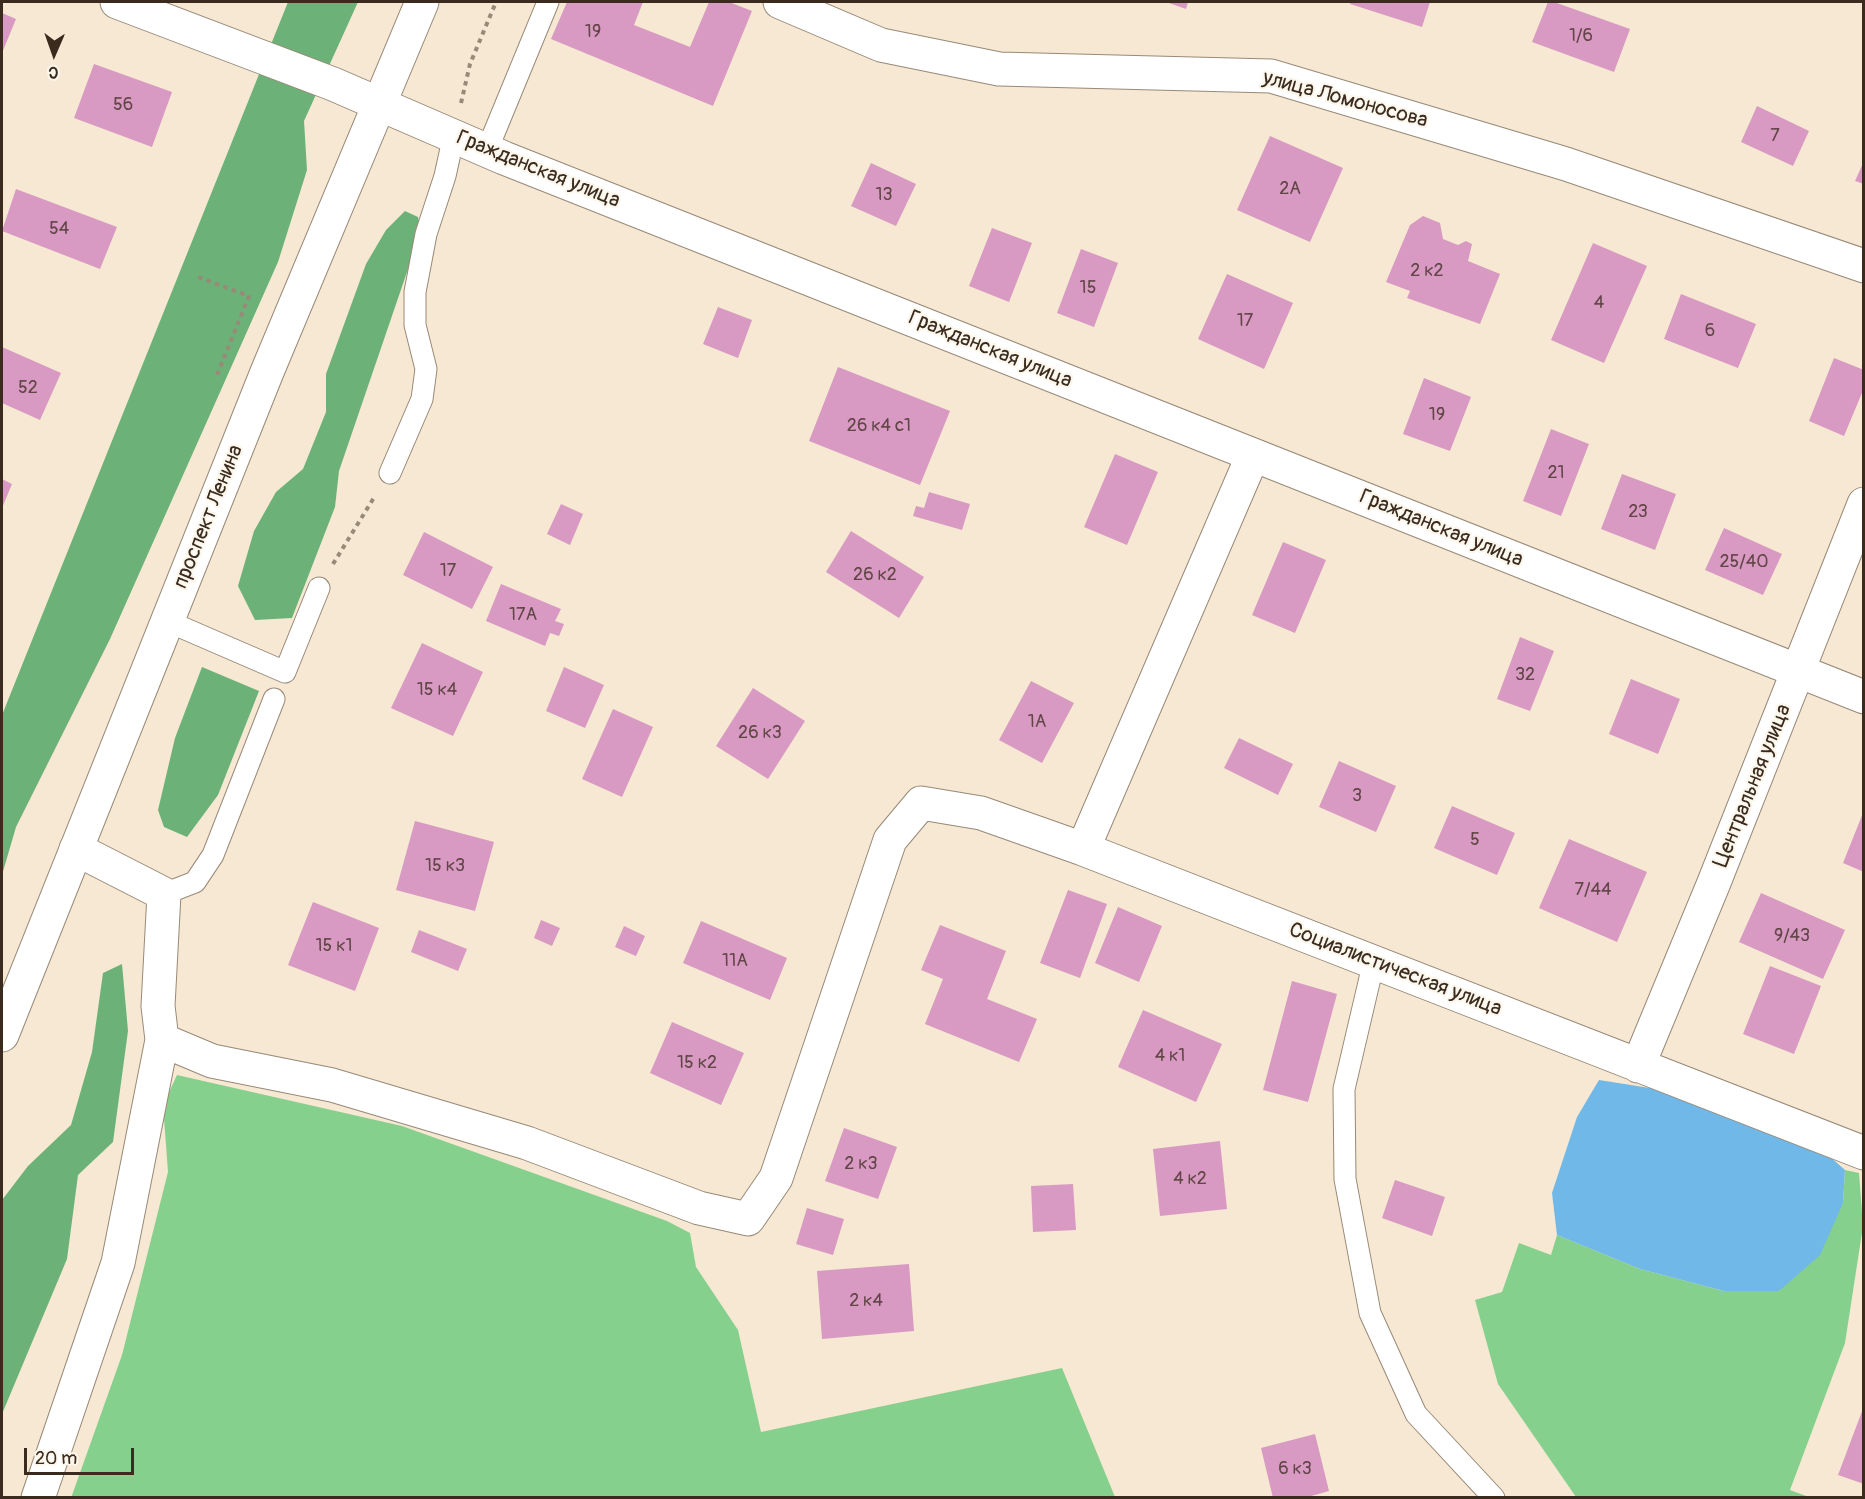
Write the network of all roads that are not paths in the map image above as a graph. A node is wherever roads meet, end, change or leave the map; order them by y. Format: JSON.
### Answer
{"nodes":[{"id":1,"x":117,"y":2,"type":"edge"},
{"id":2,"x":422,"y":2,"type":"edge"},
{"id":3,"x":548,"y":2,"type":"edge"},
{"id":4,"x":780,"y":2,"type":"edge"},
{"id":5,"x":381,"y":104,"type":"junction"},
{"id":6,"x":454,"y":135,"type":"junction"},
{"id":7,"x":487,"y":150,"type":"junction"},
{"id":8,"x":1863,"y":266,"type":"edge"},
{"id":9,"x":1253,"y":455,"type":"junction"},
{"id":10,"x":390,"y":473,"type":"road end"},
{"id":11,"x":1863,"y":504,"type":"edge"},
{"id":12,"x":319,"y":588,"type":"road end"},
{"id":13,"x":167,"y":621,"type":"junction"},
{"id":14,"x":1799,"y":670,"type":"junction"},
{"id":15,"x":1863,"y":697,"type":"edge"},
{"id":16,"x":274,"y":699,"type":"dead end"},
{"id":17,"x":76,"y":849,"type":"junction"},
{"id":18,"x":1083,"y":849,"type":"junction"},
{"id":19,"x":164,"y":894,"type":"junction"},
{"id":20,"x":1374,"y":961,"type":"junction"},
{"id":21,"x":2,"y":1030,"type":"edge"},
{"id":22,"x":162,"y":1040,"type":"junction"},
{"id":23,"x":1638,"y":1066,"type":"junction"},
{"id":24,"x":1863,"y":1153,"type":"edge"},
{"id":25,"x":38,"y":1497,"type":"edge"},
{"id":26,"x":1494,"y":1497,"type":"edge"}],
"edges":[{"from":1,"to":5,"type":"street","name":"Гражданская улица"},
{"from":2,"to":5,"type":"street","name":"проспект Ленина"},
{"from":3,"to":7,"type":"lane"},
{"from":4,"to":8,"type":"street","name":"улица Ломоносова"},
{"from":5,"to":6,"type":"street","name":"Гражданская улица"},
{"from":5,"to":13,"type":"street","name":"проспект Ленина"},
{"from":6,"to":7,"type":"street","name":"Гражданская улица"},
{"from":6,"to":10,"type":"lane"},
{"from":7,"to":9,"type":"street","name":"Гражданская улица"},
{"from":9,"to":14,"type":"street","name":"Гражданская улица"},
{"from":9,"to":18,"type":"street"},
{"from":11,"to":14,"type":"street","name":"Центральная улица"},
{"from":12,"to":13,"type":"lane"},
{"from":13,"to":17,"type":"street","name":"проспект Ленина"},
{"from":14,"to":15,"type":"street","name":"Гражданская улица"},
{"from":14,"to":23,"type":"street","name":"Центральная улица"},
{"from":16,"to":19,"type":"lane"},
{"from":17,"to":19,"type":"street"},
{"from":17,"to":21,"type":"street","name":"проспект Ленина"},
{"from":18,"to":20,"type":"street","name":"Социалистическая улица"},
{"from":18,"to":22,"type":"street","name":"Социалистическая улица"},
{"from":19,"to":22,"type":"street"},
{"from":20,"to":23,"type":"street","name":"Социалистическая улица"},
{"from":20,"to":26,"type":"lane"},
{"from":22,"to":25,"type":"street"},
{"from":23,"to":24,"type":"street","name":"Социалистическая улица"}]}
